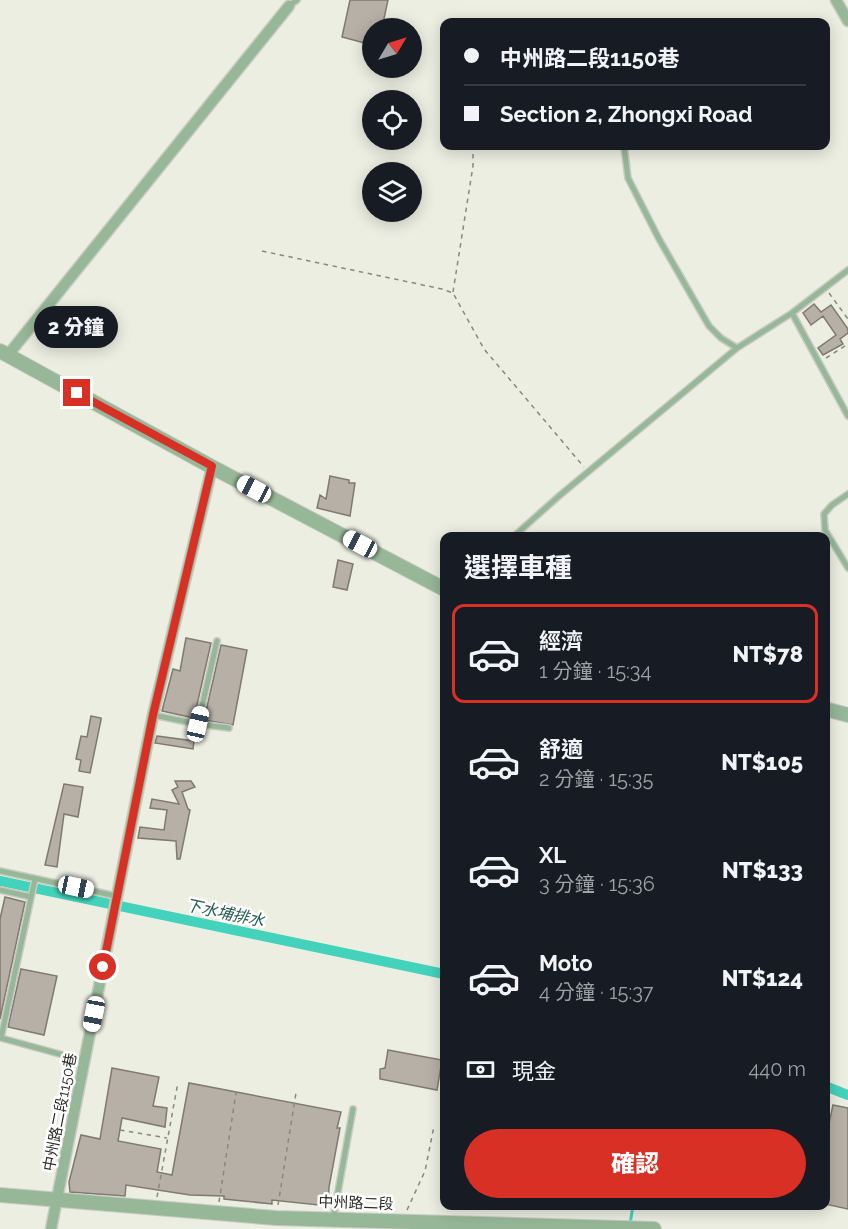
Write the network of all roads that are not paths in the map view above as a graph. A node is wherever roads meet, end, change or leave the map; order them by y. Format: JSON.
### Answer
{"nodes":[{"id":1,"x":836,"y":0,"type":"edge"},
{"id":2,"x":293,"y":3,"type":"edge"},
{"id":3,"x":848,"y":21,"type":"edge"},
{"id":4,"x":624,"y":150,"type":"edge"},
{"id":5,"x":848,"y":270,"type":"edge"},
{"id":6,"x":792,"y":313,"type":"junction"},
{"id":7,"x":737,"y":348,"type":"junction"},
{"id":8,"x":4,"y":353,"type":"edge"},
{"id":9,"x":848,"y":416,"type":"edge"},
{"id":10,"x":212,"y":466,"type":"junction"},
{"id":11,"x":848,"y":494,"type":"edge"},
{"id":12,"x":519,"y":532,"type":"edge"},
{"id":13,"x":826,"y":532,"type":"edge"},
{"id":14,"x":830,"y":538,"type":"edge"},
{"id":15,"x":848,"y":568,"type":"edge"},
{"id":16,"x":440,"y":587,"type":"edge"},
{"id":17,"x":217,"y":641,"type":"dead end"},
{"id":18,"x":830,"y":710,"type":"edge"},
{"id":19,"x":153,"y":715,"type":"junction"},
{"id":20,"x":848,"y":715,"type":"edge"},
{"id":21,"x":198,"y":724,"type":"junction"},
{"id":22,"x":229,"y":728,"type":"dead end"},
{"id":23,"x":0,"y":871,"type":"edge"},
{"id":24,"x":35,"y":879,"type":"junction"},
{"id":25,"x":0,"y":890,"type":"edge"},
{"id":26,"x":116,"y":896,"type":"junction"},
{"id":27,"x":31,"y":897,"type":"junction"},
{"id":28,"x":85,"y":1061,"type":"junction"},
{"id":29,"x":353,"y":1109,"type":"dead end"},
{"id":30,"x":0,"y":1195,"type":"edge"},
{"id":31,"x":58,"y":1200,"type":"junction"},
{"id":32,"x":333,"y":1219,"type":"junction"},
{"id":33,"x":51,"y":1229,"type":"edge"},
{"id":34,"x":637,"y":1229,"type":"edge"},
{"id":35,"x":654,"y":1229,"type":"edge"}],
"edges":[{"from":1,"to":3,"type":"street"},
{"from":2,"to":8,"type":"street"},
{"from":4,"to":7,"type":"lane"},
{"from":5,"to":6,"type":"lane"},
{"from":6,"to":7,"type":"lane"},
{"from":6,"to":9,"type":"lane"},
{"from":7,"to":12,"type":"lane"},
{"from":8,"to":10,"type":"street"},
{"from":10,"to":16,"type":"street"},
{"from":10,"to":19,"type":"street","name":"中州路二段1150巷"},
{"from":11,"to":13,"type":"lane"},
{"from":14,"to":15,"type":"lane"},
{"from":17,"to":21,"type":"lane"},
{"from":18,"to":20,"type":"street"},
{"from":19,"to":21,"type":"lane"},
{"from":19,"to":26,"type":"street","name":"中州路二段1150巷"},
{"from":21,"to":22,"type":"lane"},
{"from":23,"to":24,"type":"lane"},
{"from":24,"to":26,"type":"lane"},
{"from":24,"to":27,"type":"lane"},
{"from":25,"to":27,"type":"lane"},
{"from":26,"to":28,"type":"street","name":"中州路二段1150巷"},
{"from":27,"to":28,"type":"lane"},
{"from":28,"to":31,"type":"street","name":"中州路二段1150巷"},
{"from":29,"to":32,"type":"lane"},
{"from":30,"to":31,"type":"street","name":"中州路二段"},
{"from":31,"to":32,"type":"street","name":"中州路二段"},
{"from":31,"to":33,"type":"street","name":"中州路二段1150巷"},
{"from":32,"to":34,"type":"street","name":"中州路二段"},
{"from":34,"to":35,"type":"street","name":"中州路二段"}]}
